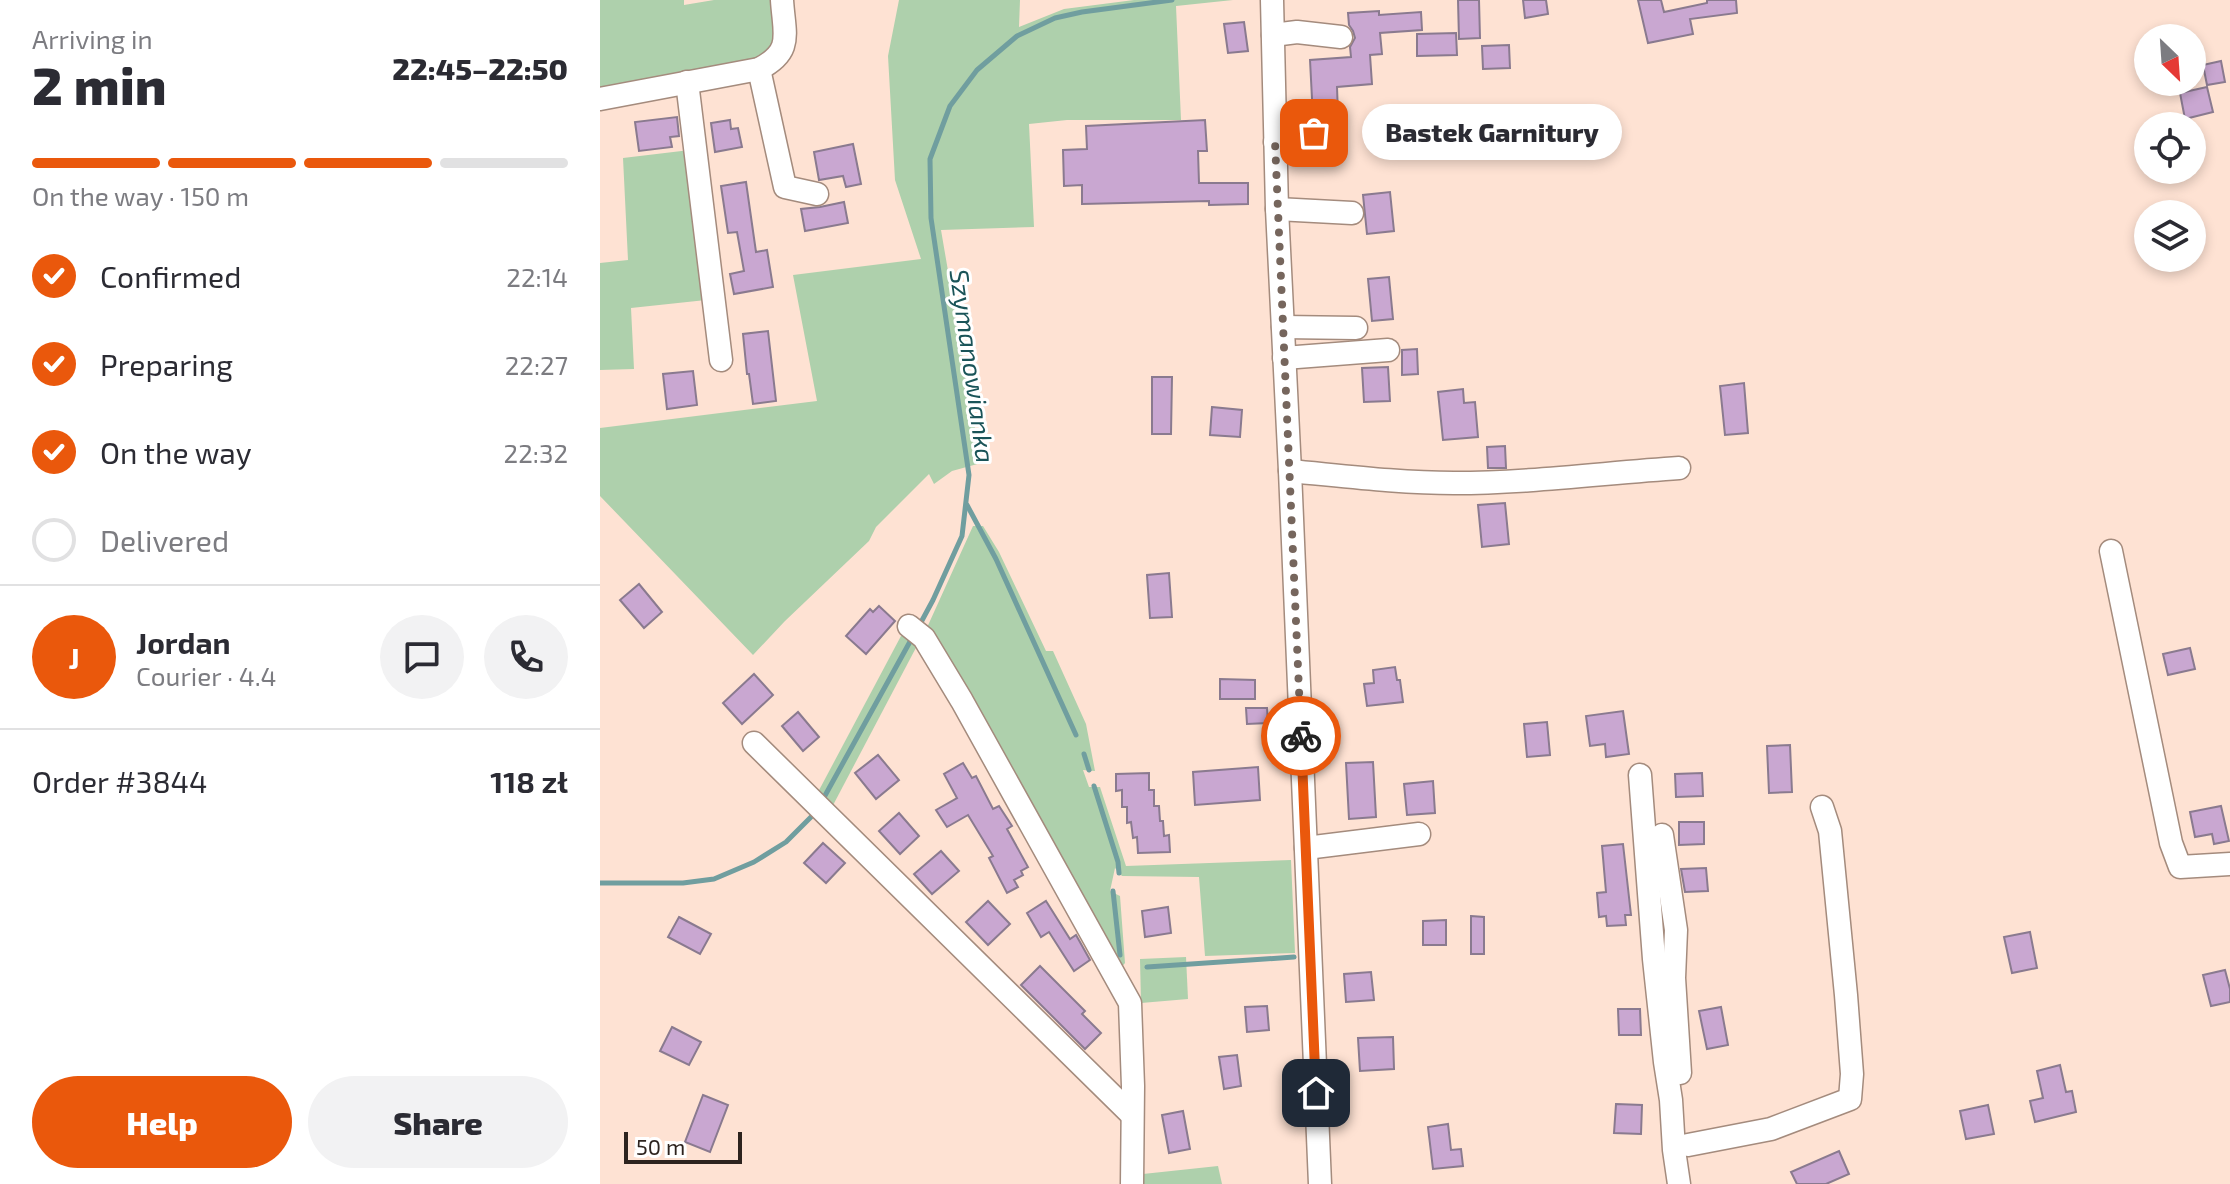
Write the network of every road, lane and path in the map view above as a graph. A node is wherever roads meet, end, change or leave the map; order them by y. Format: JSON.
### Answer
{"nodes":[{"id":1,"x":782,"y":0,"type":"edge"},
{"id":2,"x":1272,"y":0,"type":"edge"},
{"id":3,"x":1273,"y":35,"type":"junction"},
{"id":4,"x":1341,"y":37,"type":"dead end"},
{"id":5,"x":759,"y":69,"type":"junction"},
{"id":6,"x":687,"y":82,"type":"junction"},
{"id":7,"x":600,"y":99,"type":"edge"},
{"id":8,"x":1335,"y":128,"type":"dead end"},
{"id":9,"x":1275,"y":142,"type":"junction"},
{"id":10,"x":817,"y":194,"type":"dead end"},
{"id":11,"x":1277,"y":209,"type":"junction"},
{"id":12,"x":1352,"y":213,"type":"dead end"},
{"id":13,"x":1283,"y":327,"type":"junction"},
{"id":14,"x":1356,"y":328,"type":"dead end"},
{"id":15,"x":1388,"y":350,"type":"dead end"},
{"id":16,"x":1284,"y":358,"type":"junction"},
{"id":17,"x":721,"y":360,"type":"dead end"},
{"id":18,"x":1679,"y":468,"type":"dead end"},
{"id":19,"x":1290,"y":471,"type":"junction"},
{"id":20,"x":2111,"y":551,"type":"dead end"},
{"id":21,"x":916,"y":632,"type":"dead end"},
{"id":22,"x":754,"y":743,"type":"dead end"},
{"id":23,"x":1640,"y":775,"type":"dead end"},
{"id":24,"x":1822,"y":807,"type":"dead end"},
{"id":25,"x":1419,"y":834,"type":"dead end"},
{"id":26,"x":1662,"y":835,"type":"dead end"},
{"id":27,"x":1306,"y":848,"type":"junction"},
{"id":28,"x":2230,"y":864,"type":"edge"},
{"id":29,"x":1671,"y":1100,"type":"junction"},
{"id":30,"x":1132,"y":1115,"type":"junction"},
{"id":31,"x":1688,"y":1145,"type":"dead end"},
{"id":32,"x":1132,"y":1184,"type":"edge"},
{"id":33,"x":1320,"y":1184,"type":"edge"},
{"id":34,"x":1679,"y":1184,"type":"edge"}],
"edges":[{"from":1,"to":5,"type":"street"},
{"from":2,"to":3,"type":"street"},
{"from":3,"to":4,"type":"street"},
{"from":3,"to":9,"type":"street"},
{"from":5,"to":6,"type":"street"},
{"from":5,"to":10,"type":"street"},
{"from":6,"to":7,"type":"street"},
{"from":6,"to":17,"type":"street"},
{"from":8,"to":9,"type":"street"},
{"from":9,"to":11,"type":"street"},
{"from":11,"to":12,"type":"street"},
{"from":11,"to":13,"type":"street"},
{"from":13,"to":14,"type":"street"},
{"from":13,"to":16,"type":"street"},
{"from":15,"to":16,"type":"street"},
{"from":16,"to":19,"type":"street"},
{"from":18,"to":19,"type":"street"},
{"from":19,"to":27,"type":"street"},
{"from":20,"to":28,"type":"street"},
{"from":21,"to":30,"type":"street"},
{"from":22,"to":30,"type":"street"},
{"from":23,"to":29,"type":"street"},
{"from":24,"to":31,"type":"street"},
{"from":25,"to":27,"type":"street"},
{"from":26,"to":29,"type":"street"},
{"from":27,"to":33,"type":"street"},
{"from":29,"to":34,"type":"street"},
{"from":30,"to":32,"type":"street"}]}
